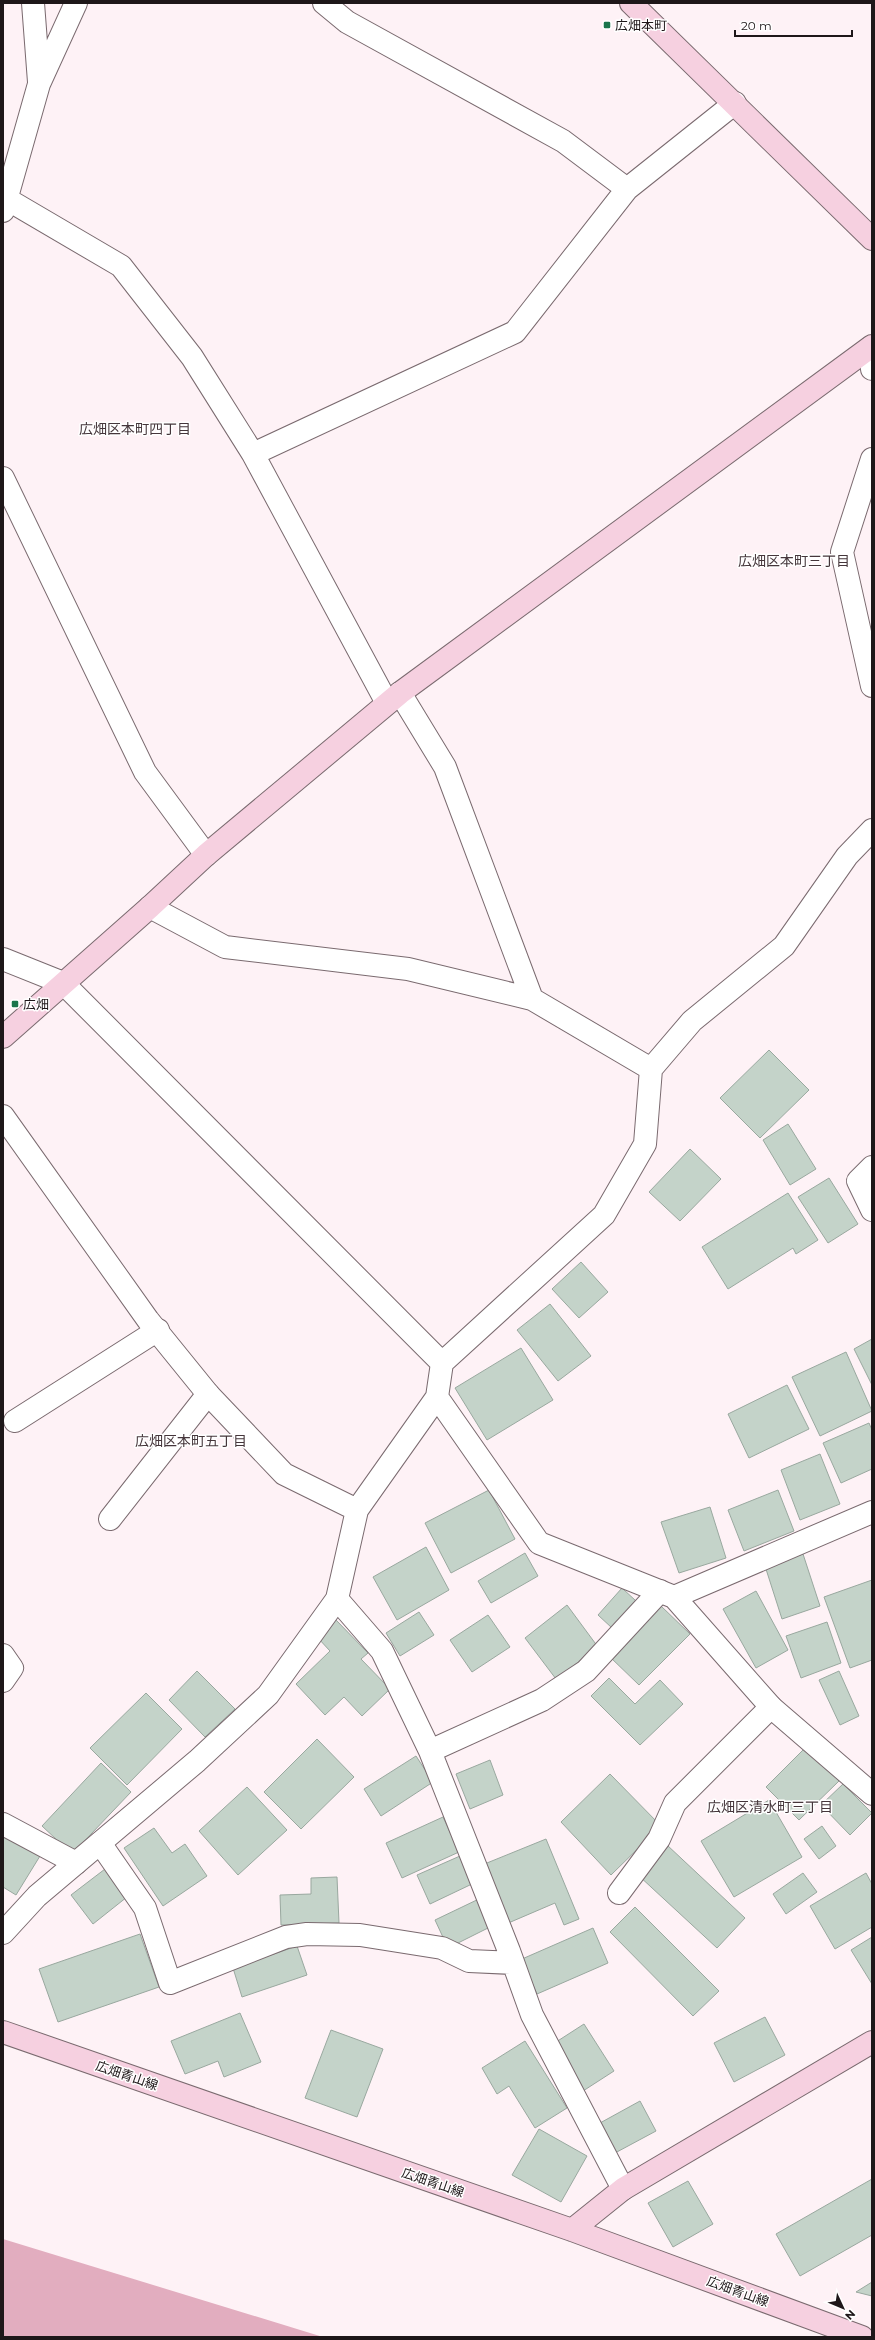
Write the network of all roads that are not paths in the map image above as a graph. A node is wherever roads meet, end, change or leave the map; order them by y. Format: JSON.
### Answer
{"nodes":[{"id":1,"x":32,"y":3,"type":"edge"},
{"id":2,"x":76,"y":3,"type":"edge"},
{"id":3,"x":324,"y":3,"type":"edge"},
{"id":4,"x":631,"y":3,"type":"edge"},
{"id":5,"x":39,"y":84,"type":"junction"},
{"id":6,"x":735,"y":103,"type":"junction"},
{"id":7,"x":627,"y":189,"type":"junction"},
{"id":8,"x":4,"y":204,"type":"edge"},
{"id":9,"x":872,"y":239,"type":"edge"},
{"id":10,"x":871,"y":355,"type":"edge"},
{"id":11,"x":253,"y":454,"type":"junction"},
{"id":12,"x":872,"y":459,"type":"edge"},
{"id":13,"x":3,"y":478,"type":"edge"},
{"id":14,"x":872,"y":686,"type":"edge"},
{"id":15,"x":394,"y":698,"type":"junction"},
{"id":16,"x":872,"y":830,"type":"edge"},
{"id":17,"x":206,"y":855,"type":"junction"},
{"id":18,"x":150,"y":907,"type":"junction"},
{"id":19,"x":3,"y":959,"type":"edge"},
{"id":20,"x":63,"y":983,"type":"junction"},
{"id":21,"x":532,"y":999,"type":"junction"},
{"id":22,"x":3,"y":1037,"type":"edge"},
{"id":23,"x":651,"y":1069,"type":"junction"},
{"id":24,"x":3,"y":1116,"type":"edge"},
{"id":25,"x":872,"y":1167,"type":"edge"},
{"id":26,"x":872,"y":1210,"type":"edge"},
{"id":27,"x":158,"y":1330,"type":"junction"},
{"id":28,"x":442,"y":1363,"type":"junction"},
{"id":29,"x":208,"y":1394,"type":"junction"},
{"id":30,"x":437,"y":1397,"type":"junction"},
{"id":31,"x":15,"y":1421,"type":"dead end"},
{"id":32,"x":357,"y":1510,"type":"junction"},
{"id":33,"x":872,"y":1512,"type":"edge"},
{"id":34,"x":110,"y":1519,"type":"dead end"},
{"id":35,"x":667,"y":1594,"type":"junction"},
{"id":36,"x":337,"y":1599,"type":"junction"},
{"id":37,"x":3,"y":1655,"type":"edge"},
{"id":38,"x":3,"y":1681,"type":"edge"},
{"id":39,"x":771,"y":1707,"type":"junction"},
{"id":40,"x":430,"y":1751,"type":"junction"},
{"id":41,"x":872,"y":1794,"type":"edge"},
{"id":42,"x":3,"y":1824,"type":"edge"},
{"id":43,"x":100,"y":1843,"type":"junction"},
{"id":44,"x":76,"y":1863,"type":"junction"},
{"id":45,"x":619,"y":1893,"type":"dead end"},
{"id":46,"x":3,"y":1933,"type":"edge"},
{"id":47,"x":512,"y":1963,"type":"junction"},
{"id":48,"x":3,"y":2032,"type":"edge"},
{"id":49,"x":872,"y":2042,"type":"edge"},
{"id":50,"x":623,"y":2189,"type":"junction"},
{"id":51,"x":572,"y":2230,"type":"junction"},
{"id":52,"x":862,"y":2337,"type":"edge"}],
"edges":[{"from":1,"to":5,"type":"street"},
{"from":2,"to":5,"type":"street"},
{"from":3,"to":7,"type":"street"},
{"from":4,"to":6,"type":"street"},
{"from":5,"to":8,"type":"street"},
{"from":6,"to":7,"type":"street"},
{"from":6,"to":9,"type":"street"},
{"from":7,"to":11,"type":"street"},
{"from":8,"to":11,"type":"street"},
{"from":10,"to":15,"type":"street"},
{"from":11,"to":15,"type":"street"},
{"from":12,"to":14,"type":"street"},
{"from":13,"to":17,"type":"street"},
{"from":15,"to":17,"type":"street"},
{"from":15,"to":21,"type":"street"},
{"from":16,"to":23,"type":"street"},
{"from":17,"to":18,"type":"street"},
{"from":18,"to":20,"type":"street"},
{"from":18,"to":21,"type":"street"},
{"from":19,"to":20,"type":"street"},
{"from":20,"to":22,"type":"street"},
{"from":20,"to":28,"type":"street"},
{"from":21,"to":23,"type":"street"},
{"from":23,"to":28,"type":"street"},
{"from":24,"to":27,"type":"street"},
{"from":25,"to":26,"type":"street"},
{"from":27,"to":29,"type":"street"},
{"from":27,"to":31,"type":"street"},
{"from":28,"to":30,"type":"street"},
{"from":29,"to":32,"type":"street"},
{"from":29,"to":34,"type":"street"},
{"from":30,"to":32,"type":"street"},
{"from":30,"to":35,"type":"street"},
{"from":32,"to":36,"type":"street"},
{"from":33,"to":35,"type":"street"},
{"from":35,"to":39,"type":"street"},
{"from":35,"to":40,"type":"street"},
{"from":36,"to":40,"type":"street"},
{"from":36,"to":43,"type":"street"},
{"from":37,"to":38,"type":"street"},
{"from":39,"to":41,"type":"street"},
{"from":39,"to":45,"type":"street"},
{"from":40,"to":47,"type":"street"},
{"from":42,"to":44,"type":"street"},
{"from":43,"to":44,"type":"street"},
{"from":43,"to":47,"type":"street"},
{"from":44,"to":46,"type":"street"},
{"from":47,"to":50,"type":"street"},
{"from":48,"to":51,"type":"street","name":"広畑青山線"},
{"from":49,"to":50,"type":"street"},
{"from":50,"to":51,"type":"street"},
{"from":51,"to":52,"type":"street","name":"広畑青山線"}]}
